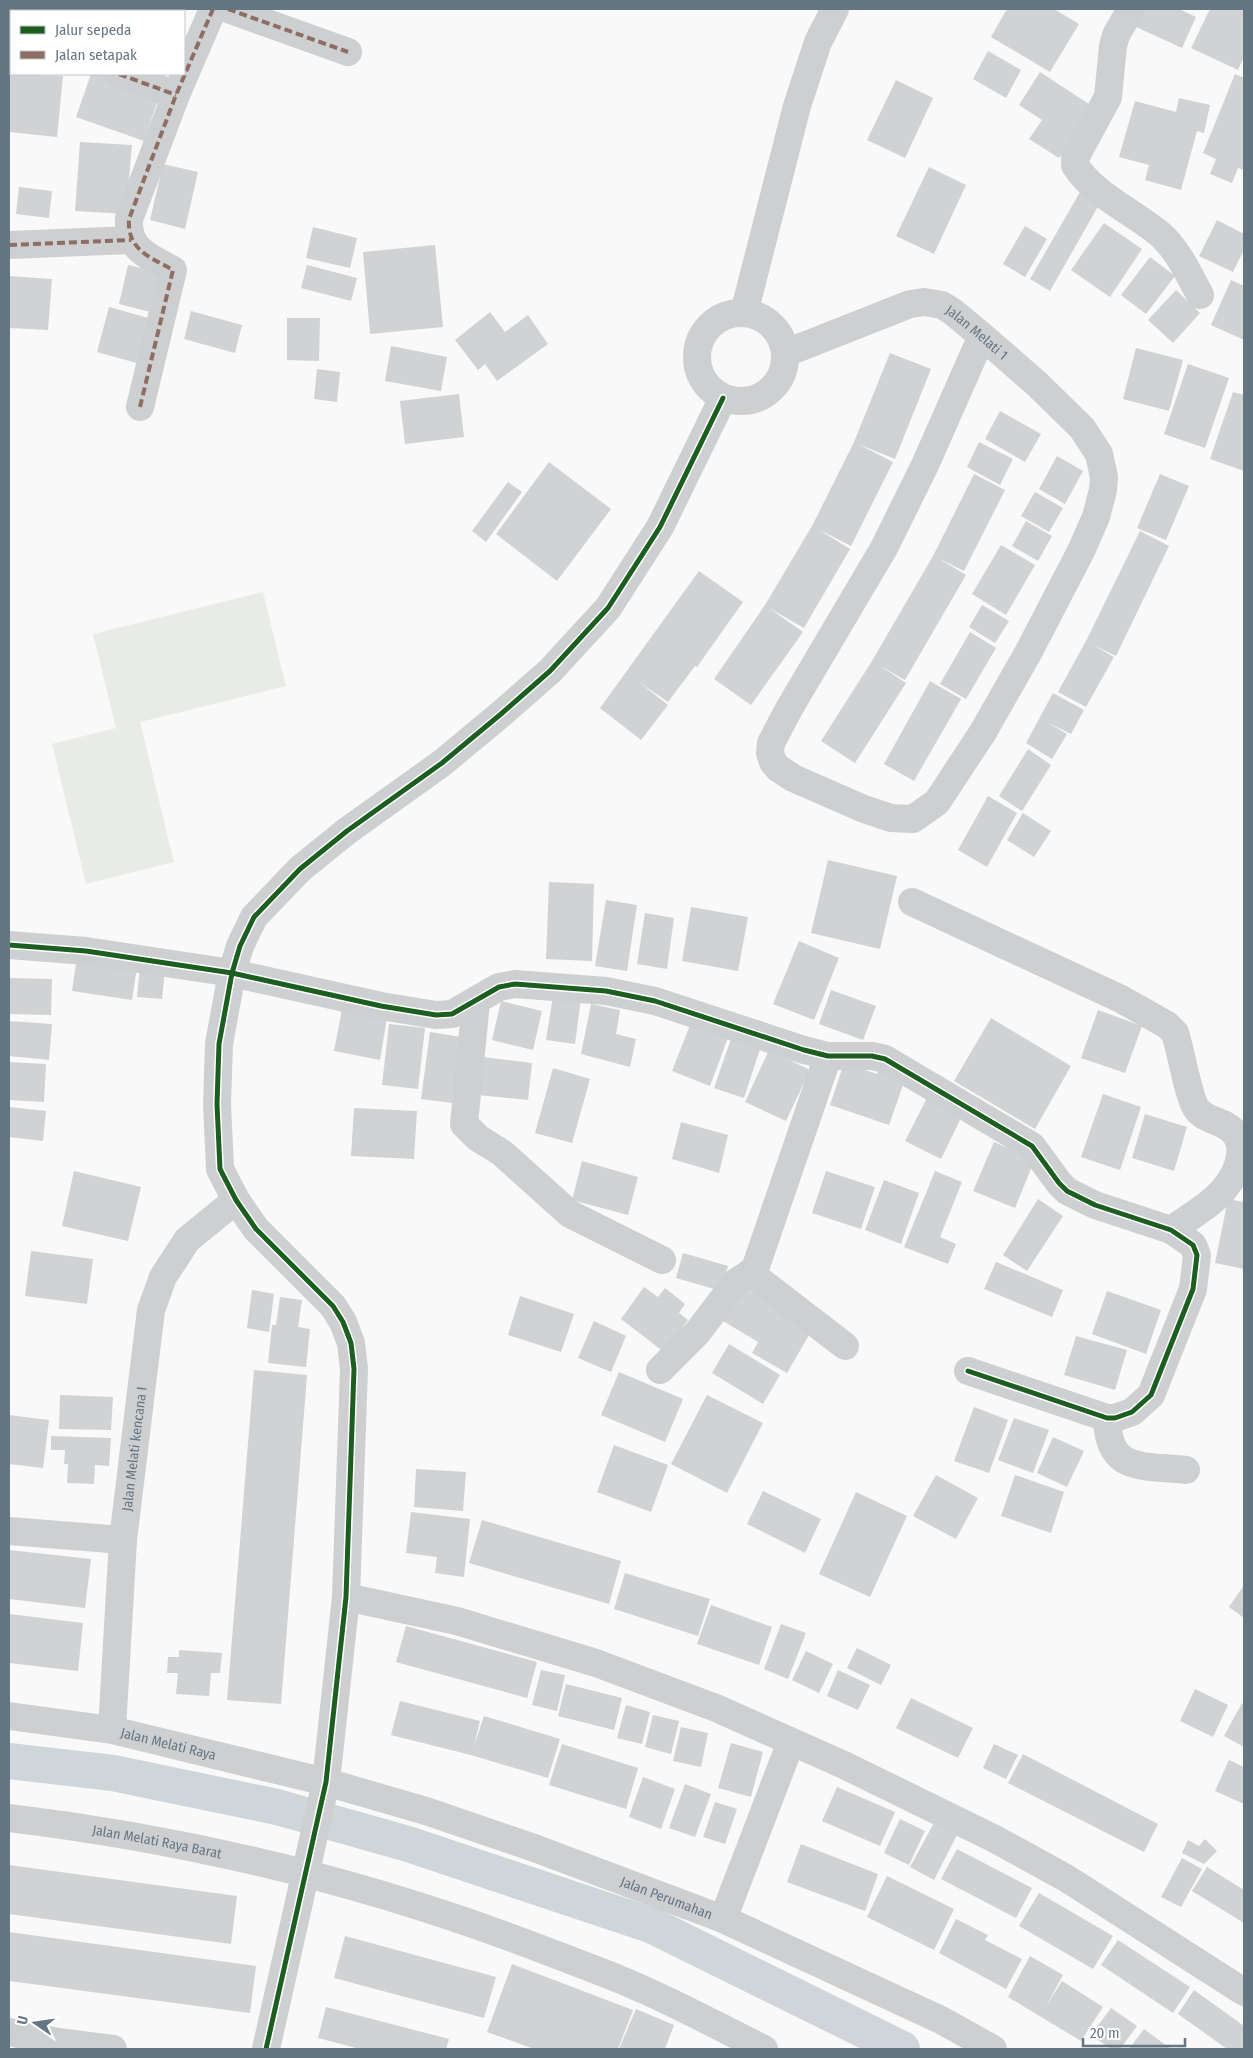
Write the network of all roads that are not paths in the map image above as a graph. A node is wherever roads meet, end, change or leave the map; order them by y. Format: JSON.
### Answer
{"nodes":[{"id":1,"x":213,"y":9,"type":"edge"},
{"id":2,"x":228,"y":9,"type":"edge"},
{"id":3,"x":835,"y":9,"type":"edge"},
{"id":4,"x":1130,"y":9,"type":"edge"},
{"id":5,"x":348,"y":52,"type":"dead end"},
{"id":6,"x":185,"y":74,"type":"edge"},
{"id":7,"x":122,"y":75,"type":"edge"},
{"id":8,"x":185,"y":75,"type":"edge"},
{"id":9,"x":176,"y":95,"type":"junction"},
{"id":10,"x":131,"y":240,"type":"junction"},
{"id":11,"x":9,"y":245,"type":"edge"},
{"id":12,"x":1200,"y":295,"type":"dead end"},
{"id":13,"x":744,"y":313,"type":"junction"},
{"id":14,"x":982,"y":336,"type":"junction"},
{"id":15,"x":786,"y":353,"type":"junction"},
{"id":16,"x":723,"y":398,"type":"junction"},
{"id":17,"x":140,"y":407,"type":"dead end"},
{"id":18,"x":912,"y":902,"type":"dead end"},
{"id":19,"x":9,"y":945,"type":"edge"},
{"id":20,"x":232,"y":973,"type":"junction"},
{"id":21,"x":476,"y":1002,"type":"junction"},
{"id":22,"x":828,"y":1056,"type":"junction"},
{"id":23,"x":236,"y":1200,"type":"junction"},
{"id":24,"x":1171,"y":1230,"type":"junction"},
{"id":25,"x":662,"y":1260,"type":"dead end"},
{"id":26,"x":750,"y":1273,"type":"junction"},
{"id":27,"x":845,"y":1346,"type":"dead end"},
{"id":28,"x":660,"y":1370,"type":"dead end"},
{"id":29,"x":968,"y":1371,"type":"dead end"},
{"id":30,"x":1106,"y":1418,"type":"junction"},
{"id":31,"x":1186,"y":1470,"type":"dead end"},
{"id":32,"x":9,"y":1531,"type":"edge"},
{"id":33,"x":123,"y":1540,"type":"junction"},
{"id":34,"x":346,"y":1598,"type":"junction"},
{"id":35,"x":9,"y":1716,"type":"edge"},
{"id":36,"x":112,"y":1730,"type":"junction"},
{"id":37,"x":791,"y":1742,"type":"junction"},
{"id":38,"x":325,"y":1790,"type":"junction"},
{"id":39,"x":9,"y":1818,"type":"edge"},
{"id":40,"x":305,"y":1869,"type":"junction"},
{"id":41,"x":723,"y":1919,"type":"junction"},
{"id":42,"x":1244,"y":1992,"type":"edge"},
{"id":43,"x":9,"y":2032,"type":"edge"},
{"id":44,"x":55,"y":2046,"type":"edge"},
{"id":45,"x":113,"y":2049,"type":"edge"},
{"id":46,"x":266,"y":2049,"type":"edge"},
{"id":47,"x":764,"y":2049,"type":"edge"},
{"id":48,"x":993,"y":2049,"type":"edge"}],
"edges":[{"from":1,"to":6,"type":"street"},
{"from":2,"to":5,"type":"street"},
{"from":3,"to":13,"type":"street"},
{"from":4,"to":12,"type":"street"},
{"from":7,"to":9,"type":"street"},
{"from":8,"to":9,"type":"street"},
{"from":9,"to":10,"type":"street"},
{"from":10,"to":11,"type":"street"},
{"from":10,"to":17,"type":"street"},
{"from":13,"to":15,"type":"street"},
{"from":13,"to":16,"type":"street"},
{"from":14,"to":14,"type":"street","name":"Jalan Melati 1"},
{"from":14,"to":15,"type":"street","name":"Jalan Melati 1"},
{"from":15,"to":16,"type":"street"},
{"from":16,"to":20,"type":"street"},
{"from":18,"to":24,"type":"street"},
{"from":19,"to":20,"type":"street"},
{"from":20,"to":21,"type":"street"},
{"from":20,"to":23,"type":"street"},
{"from":21,"to":22,"type":"street"},
{"from":21,"to":25,"type":"street"},
{"from":22,"to":24,"type":"street"},
{"from":22,"to":26,"type":"street"},
{"from":23,"to":33,"type":"street","name":"Jalan Melati kencana I"},
{"from":23,"to":34,"type":"street"},
{"from":24,"to":30,"type":"street"},
{"from":26,"to":27,"type":"street"},
{"from":26,"to":28,"type":"street"},
{"from":29,"to":30,"type":"street"},
{"from":30,"to":31,"type":"street"},
{"from":32,"to":33,"type":"street"},
{"from":33,"to":36,"type":"street","name":"Jalan Melati kencana I"},
{"from":34,"to":37,"type":"street"},
{"from":34,"to":38,"type":"street"},
{"from":35,"to":36,"type":"street","name":"Jalan Melati Raya"},
{"from":36,"to":38,"type":"street","name":"Jalan Melati Raya"},
{"from":37,"to":41,"type":"street"},
{"from":37,"to":42,"type":"street"},
{"from":38,"to":40,"type":"street"},
{"from":38,"to":41,"type":"street","name":"Jalan Perumahan"},
{"from":39,"to":40,"type":"street","name":"Jalan Melati Raya Barat"},
{"from":40,"to":46,"type":"street"},
{"from":40,"to":47,"type":"street"},
{"from":41,"to":48,"type":"street","name":"Jalan Perumahan"},
{"from":43,"to":44,"type":"street"},
{"from":44,"to":45,"type":"street"}]}
